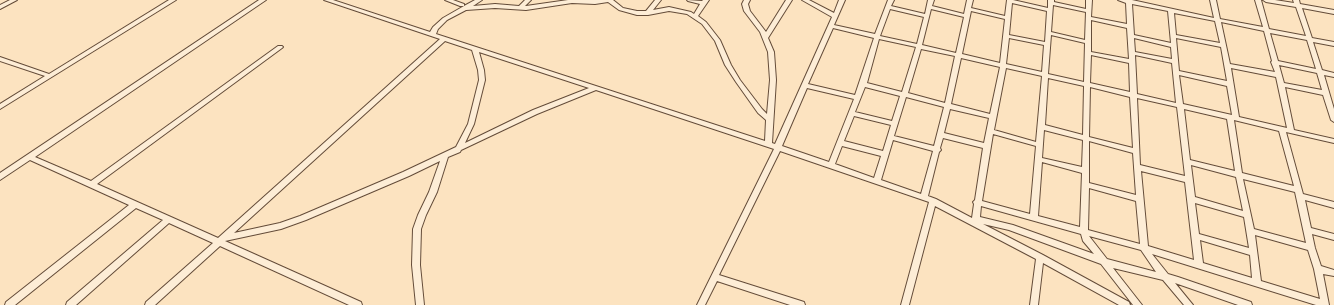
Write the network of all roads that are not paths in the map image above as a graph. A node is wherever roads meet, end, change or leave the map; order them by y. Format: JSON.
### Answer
{"nodes":[{"id":1,"x":14,"y":0,"type":"edge"},
{"id":2,"x":173,"y":0,"type":"edge"},
{"id":3,"x":263,"y":0,"type":"edge"},
{"id":4,"x":448,"y":0,"type":"edge"},
{"id":5,"x":479,"y":0,"type":"edge"},
{"id":6,"x":528,"y":0,"type":"edge"},
{"id":7,"x":562,"y":0,"type":"edge"},
{"id":8,"x":658,"y":0,"type":"edge"},
{"id":9,"x":690,"y":0,"type":"edge"},
{"id":10,"x":789,"y":0,"type":"edge"},
{"id":11,"x":805,"y":0,"type":"edge"},
{"id":12,"x":842,"y":0,"type":"edge"},
{"id":13,"x":891,"y":0,"type":"edge"},
{"id":14,"x":931,"y":0,"type":"edge"},
{"id":15,"x":962,"y":0,"type":"edge"},
{"id":16,"x":1089,"y":0,"type":"edge"},
{"id":17,"x":1121,"y":0,"type":"edge"},
{"id":18,"x":1213,"y":0,"type":"edge"},
{"id":19,"x":1258,"y":0,"type":"edge"},
{"id":20,"x":1266,"y":0,"type":"edge"},
{"id":21,"x":333,"y":1,"type":"edge"},
{"id":22,"x":745,"y":1,"type":"edge"},
{"id":23,"x":970,"y":1,"type":"edge"},
{"id":24,"x":1010,"y":1,"type":"edge"},
{"id":25,"x":1129,"y":1,"type":"edge"},
{"id":26,"x":704,"y":2,"type":"edge"},
{"id":27,"x":1297,"y":3,"type":"edge"},
{"id":28,"x":553,"y":4,"type":"junction"},
{"id":29,"x":1051,"y":4,"type":"edge"},
{"id":30,"x":463,"y":6,"type":"edge"},
{"id":31,"x":888,"y":7,"type":"junction"},
{"id":32,"x":0,"y":8,"type":"edge"},
{"id":33,"x":520,"y":8,"type":"junction"},
{"id":34,"x":929,"y":8,"type":"junction"},
{"id":35,"x":968,"y":9,"type":"junction"},
{"id":36,"x":1171,"y":11,"type":"junction"},
{"id":37,"x":1334,"y":12,"type":"edge"},
{"id":38,"x":648,"y":13,"type":"junction"},
{"id":39,"x":1088,"y":14,"type":"junction"},
{"id":40,"x":695,"y":16,"type":"junction"},
{"id":41,"x":835,"y":16,"type":"junction"},
{"id":42,"x":926,"y":16,"type":"junction"},
{"id":43,"x":967,"y":16,"type":"junction"},
{"id":44,"x":1008,"y":18,"type":"junction"},
{"id":45,"x":1217,"y":20,"type":"junction"},
{"id":46,"x":830,"y":26,"type":"junction"},
{"id":47,"x":1131,"y":27,"type":"junction"},
{"id":48,"x":1266,"y":30,"type":"junction"},
{"id":49,"x":1048,"y":33,"type":"junction"},
{"id":50,"x":432,"y":35,"type":"junction"},
{"id":51,"x":1006,"y":36,"type":"junction"},
{"id":52,"x":1132,"y":36,"type":"junction"},
{"id":53,"x":1173,"y":36,"type":"junction"},
{"id":54,"x":766,"y":37,"type":"junction"},
{"id":55,"x":877,"y":37,"type":"junction"},
{"id":56,"x":444,"y":39,"type":"junction"},
{"id":57,"x":1310,"y":40,"type":"junction"},
{"id":58,"x":1088,"y":42,"type":"junction"},
{"id":59,"x":1047,"y":44,"type":"junction"},
{"id":60,"x":1334,"y":44,"type":"edge"},
{"id":61,"x":919,"y":46,"type":"junction"},
{"id":62,"x":1174,"y":46,"type":"junction"},
{"id":63,"x":1224,"y":46,"type":"junction"},
{"id":64,"x":280,"y":47,"type":"dead end"},
{"id":65,"x":475,"y":49,"type":"junction"},
{"id":66,"x":1088,"y":53,"type":"junction"},
{"id":67,"x":1132,"y":53,"type":"junction"},
{"id":68,"x":959,"y":56,"type":"junction"},
{"id":69,"x":0,"y":59,"type":"edge"},
{"id":70,"x":1132,"y":62,"type":"junction"},
{"id":71,"x":1175,"y":62,"type":"junction"},
{"id":72,"x":1274,"y":62,"type":"junction"},
{"id":73,"x":1003,"y":65,"type":"junction"},
{"id":74,"x":1227,"y":65,"type":"junction"},
{"id":75,"x":1319,"y":71,"type":"junction"},
{"id":76,"x":1176,"y":72,"type":"junction"},
{"id":77,"x":1334,"y":74,"type":"edge"},
{"id":78,"x":1044,"y":75,"type":"junction"},
{"id":79,"x":1278,"y":75,"type":"junction"},
{"id":80,"x":50,"y":76,"type":"junction"},
{"id":81,"x":863,"y":84,"type":"junction"},
{"id":82,"x":1230,"y":84,"type":"junction"},
{"id":83,"x":1281,"y":84,"type":"junction"},
{"id":84,"x":804,"y":85,"type":"junction"},
{"id":85,"x":1087,"y":85,"type":"junction"},
{"id":86,"x":595,"y":88,"type":"junction"},
{"id":87,"x":1326,"y":93,"type":"junction"},
{"id":88,"x":904,"y":94,"type":"junction"},
{"id":89,"x":1134,"y":96,"type":"junction"},
{"id":90,"x":857,"y":98,"type":"junction"},
{"id":91,"x":948,"y":105,"type":"junction"},
{"id":92,"x":1181,"y":106,"type":"junction"},
{"id":93,"x":0,"y":107,"type":"edge"},
{"id":94,"x":852,"y":113,"type":"junction"},
{"id":95,"x":992,"y":117,"type":"junction"},
{"id":96,"x":1233,"y":117,"type":"junction"},
{"id":97,"x":769,"y":119,"type":"junction"},
{"id":98,"x":1334,"y":120,"type":"edge"},
{"id":99,"x":894,"y":124,"type":"junction"},
{"id":100,"x":1042,"y":127,"type":"junction"},
{"id":101,"x":1282,"y":129,"type":"junction"},
{"id":102,"x":990,"y":130,"type":"junction"},
{"id":103,"x":1291,"y":131,"type":"junction"},
{"id":104,"x":941,"y":135,"type":"junction"},
{"id":105,"x":890,"y":137,"type":"junction"},
{"id":106,"x":1087,"y":138,"type":"junction"},
{"id":107,"x":1333,"y":142,"type":"edge"},
{"id":108,"x":841,"y":143,"type":"junction"},
{"id":109,"x":768,"y":144,"type":"junction"},
{"id":110,"x":1040,"y":145,"type":"junction"},
{"id":111,"x":986,"y":146,"type":"junction"},
{"id":112,"x":778,"y":148,"type":"junction"},
{"id":113,"x":458,"y":150,"type":"junction"},
{"id":114,"x":938,"y":150,"type":"junction"},
{"id":115,"x":1136,"y":151,"type":"junction"},
{"id":116,"x":885,"y":154,"type":"junction"},
{"id":117,"x":445,"y":156,"type":"junction"},
{"id":118,"x":30,"y":157,"type":"junction"},
{"id":119,"x":1038,"y":159,"type":"junction"},
{"id":120,"x":1187,"y":162,"type":"junction"},
{"id":121,"x":831,"y":165,"type":"junction"},
{"id":122,"x":1137,"y":167,"type":"junction"},
{"id":123,"x":1086,"y":172,"type":"junction"},
{"id":124,"x":1239,"y":175,"type":"junction"},
{"id":125,"x":0,"y":177,"type":"edge"},
{"id":126,"x":1189,"y":180,"type":"junction"},
{"id":127,"x":877,"y":181,"type":"junction"},
{"id":128,"x":91,"y":185,"type":"junction"},
{"id":129,"x":1086,"y":185,"type":"junction"},
{"id":130,"x":1299,"y":193,"type":"junction"},
{"id":131,"x":924,"y":198,"type":"junction"},
{"id":132,"x":1139,"y":199,"type":"junction"},
{"id":133,"x":1191,"y":199,"type":"junction"},
{"id":134,"x":933,"y":201,"type":"junction"},
{"id":135,"x":977,"y":202,"type":"junction"},
{"id":136,"x":134,"y":205,"type":"junction"},
{"id":137,"x":1334,"y":205,"type":"edge"},
{"id":138,"x":1248,"y":215,"type":"junction"},
{"id":139,"x":1034,"y":217,"type":"junction"},
{"id":140,"x":168,"y":220,"type":"junction"},
{"id":141,"x":975,"y":220,"type":"junction"},
{"id":142,"x":1084,"y":230,"type":"junction"},
{"id":143,"x":1308,"y":230,"type":"junction"},
{"id":144,"x":1251,"y":231,"type":"junction"},
{"id":145,"x":1196,"y":236,"type":"junction"},
{"id":146,"x":1334,"y":237,"type":"edge"},
{"id":147,"x":221,"y":240,"type":"junction"},
{"id":148,"x":1144,"y":248,"type":"junction"},
{"id":149,"x":1311,"y":248,"type":"junction"},
{"id":150,"x":1254,"y":253,"type":"junction"},
{"id":151,"x":1040,"y":257,"type":"junction"},
{"id":152,"x":1105,"y":262,"type":"junction"},
{"id":153,"x":1199,"y":265,"type":"junction"},
{"id":154,"x":1318,"y":269,"type":"junction"},
{"id":155,"x":1334,"y":273,"type":"edge"},
{"id":156,"x":714,"y":277,"type":"junction"},
{"id":157,"x":1166,"y":277,"type":"junction"},
{"id":158,"x":1256,"y":283,"type":"junction"},
{"id":159,"x":15,"y":304,"type":"edge"},
{"id":160,"x":70,"y":305,"type":"edge"},
{"id":161,"x":149,"y":305,"type":"edge"},
{"id":162,"x":358,"y":305,"type":"edge"},
{"id":163,"x":420,"y":305,"type":"edge"},
{"id":164,"x":701,"y":305,"type":"edge"},
{"id":165,"x":801,"y":305,"type":"edge"},
{"id":166,"x":905,"y":305,"type":"edge"},
{"id":167,"x":1034,"y":305,"type":"edge"},
{"id":168,"x":1126,"y":305,"type":"edge"},
{"id":169,"x":1138,"y":305,"type":"edge"},
{"id":170,"x":1189,"y":305,"type":"edge"},
{"id":171,"x":1248,"y":305,"type":"edge"},
{"id":172,"x":1324,"y":305,"type":"edge"}],
"edges":[{"from":1,"to":32,"type":"street"},
{"from":2,"to":80,"type":"street"},
{"from":3,"to":118,"type":"street"},
{"from":4,"to":30,"type":"street"},
{"from":5,"to":30,"type":"street"},
{"from":6,"to":33,"type":"street"},
{"from":7,"to":28,"type":"street"},
{"from":8,"to":38,"type":"street"},
{"from":9,"to":26,"type":"street"},
{"from":10,"to":54,"type":"street"},
{"from":11,"to":41,"type":"street"},
{"from":12,"to":41,"type":"street"},
{"from":13,"to":31,"type":"street"},
{"from":14,"to":34,"type":"street"},
{"from":15,"to":23,"type":"street"},
{"from":16,"to":39,"type":"street"},
{"from":17,"to":25,"type":"street"},
{"from":18,"to":45,"type":"street"},
{"from":19,"to":48,"type":"street"},
{"from":20,"to":27,"type":"street"},
{"from":21,"to":50,"type":"street"},
{"from":22,"to":54,"type":"street"},
{"from":23,"to":35,"type":"street"},
{"from":24,"to":29,"type":"street"},
{"from":24,"to":44,"type":"street"},
{"from":25,"to":36,"type":"street"},
{"from":25,"to":47,"type":"street"},
{"from":26,"to":40,"type":"street"},
{"from":27,"to":37,"type":"street"},
{"from":27,"to":57,"type":"street"},
{"from":28,"to":33,"type":"street"},
{"from":28,"to":38,"type":"street"},
{"from":29,"to":39,"type":"street"},
{"from":29,"to":49,"type":"street"},
{"from":30,"to":33,"type":"street"},
{"from":30,"to":50,"type":"street"},
{"from":31,"to":42,"type":"street"},
{"from":31,"to":55,"type":"street"},
{"from":34,"to":42,"type":"street"},
{"from":34,"to":43,"type":"street"},
{"from":35,"to":43,"type":"street"},
{"from":35,"to":44,"type":"street"},
{"from":36,"to":45,"type":"street"},
{"from":36,"to":53,"type":"street"},
{"from":38,"to":40,"type":"street"},
{"from":39,"to":47,"type":"street"},
{"from":39,"to":58,"type":"street"},
{"from":40,"to":97,"type":"street"},
{"from":41,"to":46,"type":"street"},
{"from":42,"to":61,"type":"street"},
{"from":43,"to":68,"type":"street"},
{"from":44,"to":51,"type":"street"},
{"from":45,"to":48,"type":"street"},
{"from":45,"to":63,"type":"street"},
{"from":46,"to":55,"type":"street"},
{"from":46,"to":84,"type":"street"},
{"from":47,"to":52,"type":"street"},
{"from":48,"to":57,"type":"street"},
{"from":48,"to":72,"type":"street"},
{"from":49,"to":58,"type":"street"},
{"from":49,"to":59,"type":"street"},
{"from":50,"to":56,"type":"street"},
{"from":51,"to":59,"type":"street"},
{"from":51,"to":73,"type":"street"},
{"from":52,"to":62,"type":"street"},
{"from":52,"to":67,"type":"street"},
{"from":53,"to":62,"type":"street"},
{"from":53,"to":63,"type":"street"},
{"from":54,"to":97,"type":"street"},
{"from":55,"to":61,"type":"street"},
{"from":55,"to":81,"type":"street"},
{"from":56,"to":65,"type":"street"},
{"from":56,"to":147,"type":"street"},
{"from":57,"to":60,"type":"street"},
{"from":57,"to":75,"type":"street"},
{"from":58,"to":66,"type":"street"},
{"from":59,"to":78,"type":"street"},
{"from":61,"to":68,"type":"street"},
{"from":61,"to":88,"type":"street"},
{"from":62,"to":71,"type":"street"},
{"from":63,"to":74,"type":"street"},
{"from":64,"to":128,"type":"street"},
{"from":65,"to":86,"type":"street"},
{"from":65,"to":113,"type":"street"},
{"from":66,"to":70,"type":"street"},
{"from":66,"to":85,"type":"street"},
{"from":67,"to":70,"type":"street"},
{"from":67,"to":71,"type":"street"},
{"from":68,"to":73,"type":"street"},
{"from":68,"to":91,"type":"street"},
{"from":69,"to":80,"type":"street"},
{"from":70,"to":89,"type":"street"},
{"from":71,"to":76,"type":"street"},
{"from":72,"to":75,"type":"street"},
{"from":72,"to":79,"type":"street"},
{"from":73,"to":78,"type":"street"},
{"from":73,"to":95,"type":"street"},
{"from":74,"to":79,"type":"street"},
{"from":74,"to":82,"type":"street"},
{"from":75,"to":77,"type":"street"},
{"from":75,"to":87,"type":"street"},
{"from":76,"to":82,"type":"street"},
{"from":76,"to":92,"type":"street"},
{"from":78,"to":85,"type":"street"},
{"from":78,"to":100,"type":"street"},
{"from":79,"to":83,"type":"street"},
{"from":80,"to":93,"type":"street"},
{"from":81,"to":88,"type":"street"},
{"from":81,"to":90,"type":"street"},
{"from":82,"to":96,"type":"street"},
{"from":83,"to":87,"type":"street"},
{"from":83,"to":103,"type":"street"},
{"from":84,"to":90,"type":"street"},
{"from":84,"to":112,"type":"street"},
{"from":85,"to":89,"type":"street"},
{"from":85,"to":106,"type":"street"},
{"from":86,"to":109,"type":"street"},
{"from":86,"to":113,"type":"street"},
{"from":87,"to":98,"type":"street"},
{"from":88,"to":91,"type":"street"},
{"from":88,"to":99,"type":"street"},
{"from":89,"to":92,"type":"street"},
{"from":89,"to":115,"type":"street"},
{"from":90,"to":94,"type":"street"},
{"from":91,"to":95,"type":"street"},
{"from":91,"to":104,"type":"street"},
{"from":92,"to":96,"type":"street"},
{"from":92,"to":120,"type":"street"},
{"from":94,"to":99,"type":"street"},
{"from":94,"to":108,"type":"street"},
{"from":95,"to":102,"type":"street"},
{"from":96,"to":101,"type":"street"},
{"from":96,"to":124,"type":"street"},
{"from":97,"to":109,"type":"street"},
{"from":99,"to":105,"type":"street"},
{"from":100,"to":106,"type":"street"},
{"from":100,"to":110,"type":"street"},
{"from":101,"to":103,"type":"street"},
{"from":101,"to":130,"type":"street"},
{"from":102,"to":110,"type":"street"},
{"from":102,"to":111,"type":"street"},
{"from":103,"to":107,"type":"street"},
{"from":104,"to":111,"type":"street"},
{"from":104,"to":114,"type":"street"},
{"from":105,"to":114,"type":"street"},
{"from":105,"to":116,"type":"street"},
{"from":106,"to":115,"type":"street"},
{"from":106,"to":123,"type":"street"},
{"from":108,"to":116,"type":"street"},
{"from":108,"to":121,"type":"street"},
{"from":109,"to":112,"type":"street"},
{"from":110,"to":119,"type":"street"},
{"from":111,"to":135,"type":"street"},
{"from":112,"to":121,"type":"street"},
{"from":112,"to":156,"type":"street"},
{"from":113,"to":117,"type":"street"},
{"from":114,"to":131,"type":"street"},
{"from":115,"to":122,"type":"street"},
{"from":116,"to":127,"type":"street"},
{"from":117,"to":147,"type":"street"},
{"from":117,"to":163,"type":"street"},
{"from":118,"to":125,"type":"street"},
{"from":118,"to":128,"type":"street"},
{"from":119,"to":123,"type":"street"},
{"from":119,"to":139,"type":"street"},
{"from":120,"to":124,"type":"street"},
{"from":120,"to":126,"type":"street"},
{"from":121,"to":127,"type":"street"},
{"from":122,"to":126,"type":"street"},
{"from":122,"to":132,"type":"street"},
{"from":123,"to":129,"type":"street"},
{"from":124,"to":130,"type":"street"},
{"from":124,"to":138,"type":"street"},
{"from":126,"to":133,"type":"street"},
{"from":127,"to":131,"type":"street"},
{"from":128,"to":136,"type":"street"},
{"from":129,"to":132,"type":"street"},
{"from":129,"to":142,"type":"street"},
{"from":130,"to":137,"type":"street"},
{"from":130,"to":143,"type":"street"},
{"from":131,"to":134,"type":"street"},
{"from":132,"to":148,"type":"street"},
{"from":133,"to":138,"type":"street"},
{"from":133,"to":145,"type":"street"},
{"from":134,"to":141,"type":"street"},
{"from":134,"to":166,"type":"street"},
{"from":135,"to":139,"type":"street"},
{"from":135,"to":141,"type":"street"},
{"from":136,"to":140,"type":"street"},
{"from":136,"to":159,"type":"street"},
{"from":138,"to":144,"type":"street"},
{"from":139,"to":142,"type":"street"},
{"from":140,"to":147,"type":"street"},
{"from":140,"to":160,"type":"street"},
{"from":141,"to":151,"type":"street"},
{"from":141,"to":152,"type":"street"},
{"from":142,"to":148,"type":"street"},
{"from":142,"to":152,"type":"street"},
{"from":143,"to":146,"type":"street"},
{"from":143,"to":149,"type":"street"},
{"from":144,"to":149,"type":"street"},
{"from":144,"to":150,"type":"street"},
{"from":145,"to":150,"type":"street"},
{"from":145,"to":153,"type":"street"},
{"from":147,"to":161,"type":"street"},
{"from":147,"to":162,"type":"street"},
{"from":148,"to":153,"type":"street"},
{"from":148,"to":157,"type":"street"},
{"from":149,"to":154,"type":"street"},
{"from":150,"to":158,"type":"street"},
{"from":151,"to":167,"type":"street"},
{"from":151,"to":168,"type":"street"},
{"from":152,"to":157,"type":"street"},
{"from":152,"to":169,"type":"street"},
{"from":153,"to":158,"type":"street"},
{"from":154,"to":155,"type":"street"},
{"from":154,"to":172,"type":"street"},
{"from":156,"to":164,"type":"street"},
{"from":156,"to":165,"type":"street"},
{"from":157,"to":170,"type":"street"},
{"from":157,"to":171,"type":"street"},
{"from":158,"to":172,"type":"street"}]}
